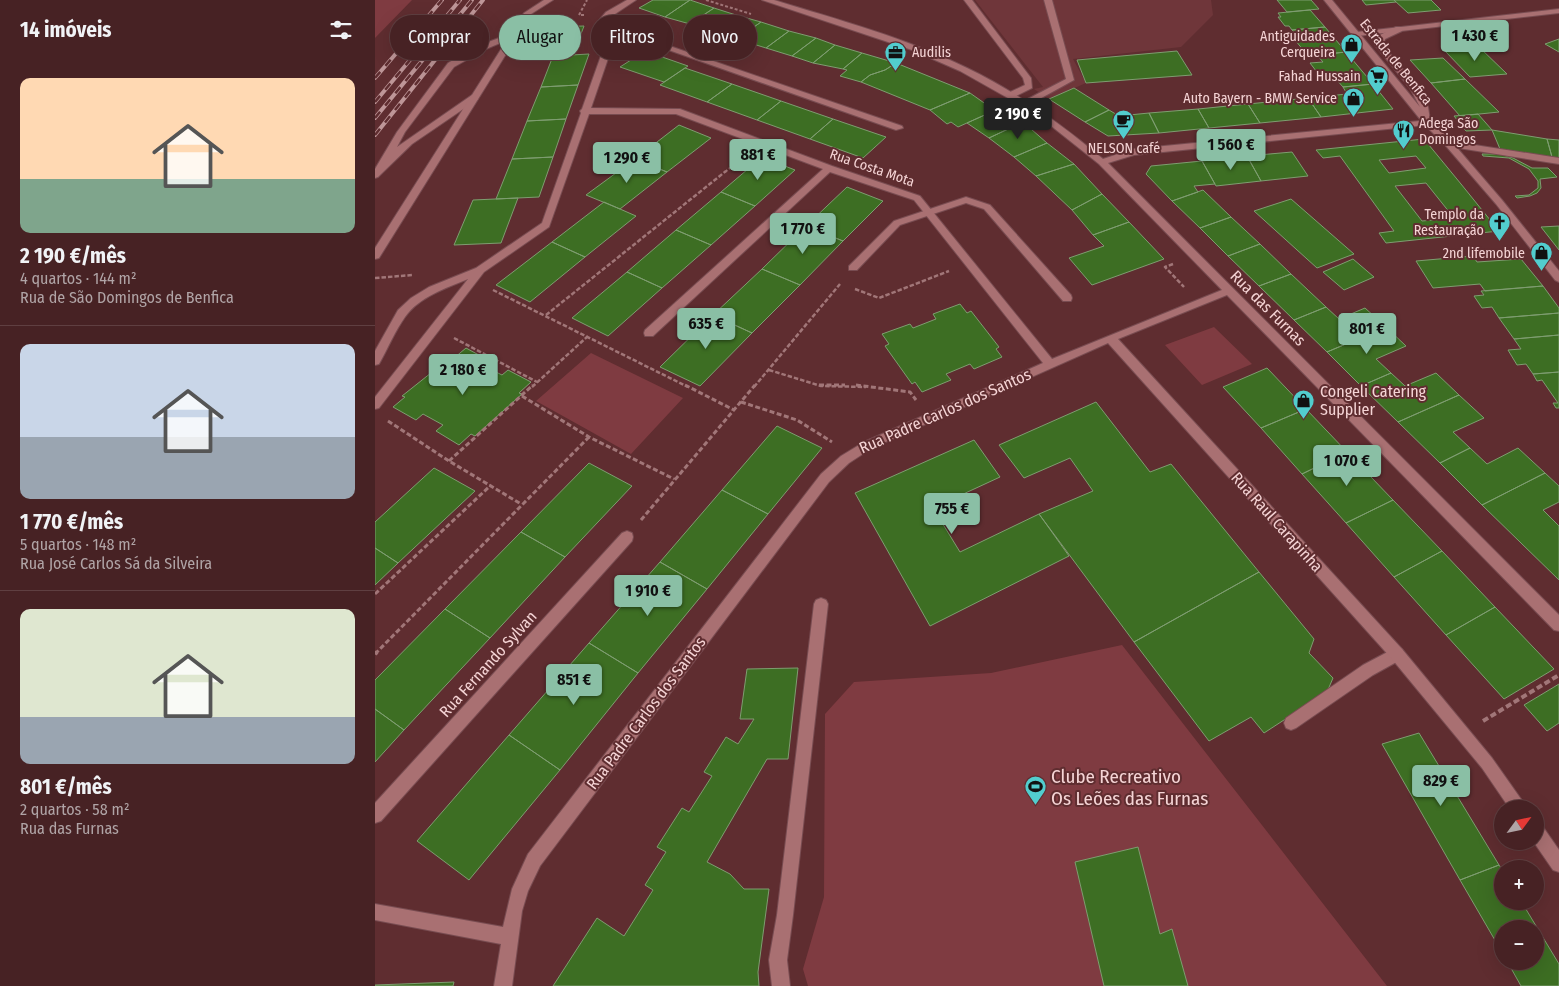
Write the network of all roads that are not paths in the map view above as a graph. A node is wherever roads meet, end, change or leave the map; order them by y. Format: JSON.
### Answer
{"nodes":[{"id":1,"x":533,"y":0,"type":"edge"},
{"id":2,"x":549,"y":0,"type":"edge"},
{"id":3,"x":632,"y":0,"type":"edge"},
{"id":4,"x":766,"y":0,"type":"edge"},
{"id":5,"x":968,"y":0,"type":"edge"},
{"id":6,"x":1048,"y":0,"type":"edge"},
{"id":7,"x":1328,"y":0,"type":"edge"},
{"id":8,"x":1559,"y":11,"type":"edge"},
{"id":9,"x":528,"y":13,"type":"joint"},
{"id":10,"x":608,"y":15,"type":"edge"},
{"id":11,"x":1399,"y":29,"type":"junction"},
{"id":12,"x":1357,"y":34,"type":"junction"},
{"id":13,"x":499,"y":42,"type":"edge"},
{"id":14,"x":673,"y":49,"type":"edge"},
{"id":15,"x":499,"y":58,"type":"edge"},
{"id":16,"x":603,"y":60,"type":"edge"},
{"id":17,"x":1011,"y":95,"type":"junction"},
{"id":18,"x":475,"y":97,"type":"junction"},
{"id":19,"x":1025,"y":104,"type":"junction"},
{"id":20,"x":584,"y":111,"type":"junction"},
{"id":21,"x":1427,"y":122,"type":"junction"},
{"id":22,"x":899,"y":128,"type":"dead end"},
{"id":23,"x":1449,"y":144,"type":"junction"},
{"id":24,"x":1559,"y":161,"type":"edge"},
{"id":25,"x":1102,"y":162,"type":"junction"},
{"id":26,"x":384,"y":163,"type":"junction"},
{"id":27,"x":829,"y":168,"type":"junction"},
{"id":28,"x":375,"y":175,"type":"edge"},
{"id":29,"x":929,"y":212,"type":"junction"},
{"id":30,"x":375,"y":256,"type":"edge"},
{"id":31,"x":853,"y":268,"type":"road end"},
{"id":32,"x":480,"y":270,"type":"junction"},
{"id":33,"x":1559,"y":278,"type":"edge"},
{"id":34,"x":1228,"y":291,"type":"junction"},
{"id":35,"x":1067,"y":298,"type":"dead end"},
{"id":36,"x":649,"y":334,"type":"dead end"},
{"id":37,"x":1110,"y":338,"type":"junction"},
{"id":38,"x":375,"y":361,"type":"edge"},
{"id":39,"x":1050,"y":364,"type":"junction"},
{"id":40,"x":375,"y":405,"type":"edge"},
{"id":41,"x":627,"y":537,"type":"road end"},
{"id":42,"x":821,"y":604,"type":"dead end"},
{"id":43,"x":1559,"y":625,"type":"edge"},
{"id":44,"x":1397,"y":654,"type":"junction"},
{"id":45,"x":1291,"y":723,"type":"dead end"},
{"id":46,"x":1513,"y":800,"type":"edge"},
{"id":47,"x":375,"y":816,"type":"edge"},
{"id":48,"x":1544,"y":843,"type":"edge"},
{"id":49,"x":1559,"y":864,"type":"edge"},
{"id":50,"x":375,"y":912,"type":"edge"},
{"id":51,"x":510,"y":936,"type":"junction"},
{"id":52,"x":503,"y":986,"type":"edge"},
{"id":53,"x":781,"y":986,"type":"edge"}],
"edges":[{"from":1,"to":9,"type":"street"},
{"from":2,"to":9,"type":"street"},
{"from":3,"to":10,"type":"street"},
{"from":4,"to":17,"type":"street","name":"Rua das Furnas"},
{"from":5,"to":17,"type":"street"},
{"from":6,"to":19,"type":"street"},
{"from":7,"to":12,"type":"street","name":"Estrada de Benfica"},
{"from":8,"to":11,"type":"street"},
{"from":11,"to":12,"type":"street"},
{"from":11,"to":21,"type":"street"},
{"from":12,"to":21,"type":"street","name":"Estrada de Benfica"},
{"from":13,"to":26,"type":"street"},
{"from":14,"to":22,"type":"street"},
{"from":15,"to":18,"type":"street"},
{"from":16,"to":20,"type":"street"},
{"from":17,"to":19,"type":"street","name":"Rua das Furnas"},
{"from":18,"to":26,"type":"street"},
{"from":18,"to":30,"type":"street"},
{"from":19,"to":25,"type":"street","name":"Rua das Furnas"},
{"from":20,"to":27,"type":"street","name":"Rua Costa Mota"},
{"from":20,"to":32,"type":"street"},
{"from":21,"to":23,"type":"street","name":"Estrada de Benfica"},
{"from":21,"to":25,"type":"street"},
{"from":23,"to":24,"type":"street"},
{"from":23,"to":33,"type":"street","name":"Estrada de Benfica"},
{"from":25,"to":34,"type":"street","name":"Rua das Furnas"},
{"from":26,"to":28,"type":"street"},
{"from":27,"to":29,"type":"street","name":"Rua Costa Mota"},
{"from":27,"to":36,"type":"street"},
{"from":29,"to":31,"type":"street"},
{"from":29,"to":35,"type":"street"},
{"from":29,"to":39,"type":"street","name":"Rua Costa Mota"},
{"from":32,"to":38,"type":"street"},
{"from":32,"to":40,"type":"street"},
{"from":34,"to":37,"type":"street"},
{"from":34,"to":43,"type":"street","name":"Rua das Furnas"},
{"from":37,"to":39,"type":"street","name":"Rua Padre Carlos dos Santos"},
{"from":37,"to":44,"type":"street","name":"Rua Raul Carapinha"},
{"from":39,"to":51,"type":"street","name":"Rua Padre Carlos dos Santos"},
{"from":41,"to":47,"type":"street","name":"Rua Fernando Sylvan"},
{"from":42,"to":53,"type":"street"},
{"from":44,"to":45,"type":"street"},
{"from":44,"to":46,"type":"street","name":"Rua Raul Carapinha"},
{"from":48,"to":49,"type":"street"},
{"from":50,"to":51,"type":"street"},
{"from":51,"to":52,"type":"street","name":"Rua Padre Carlos dos Santos"}]}
